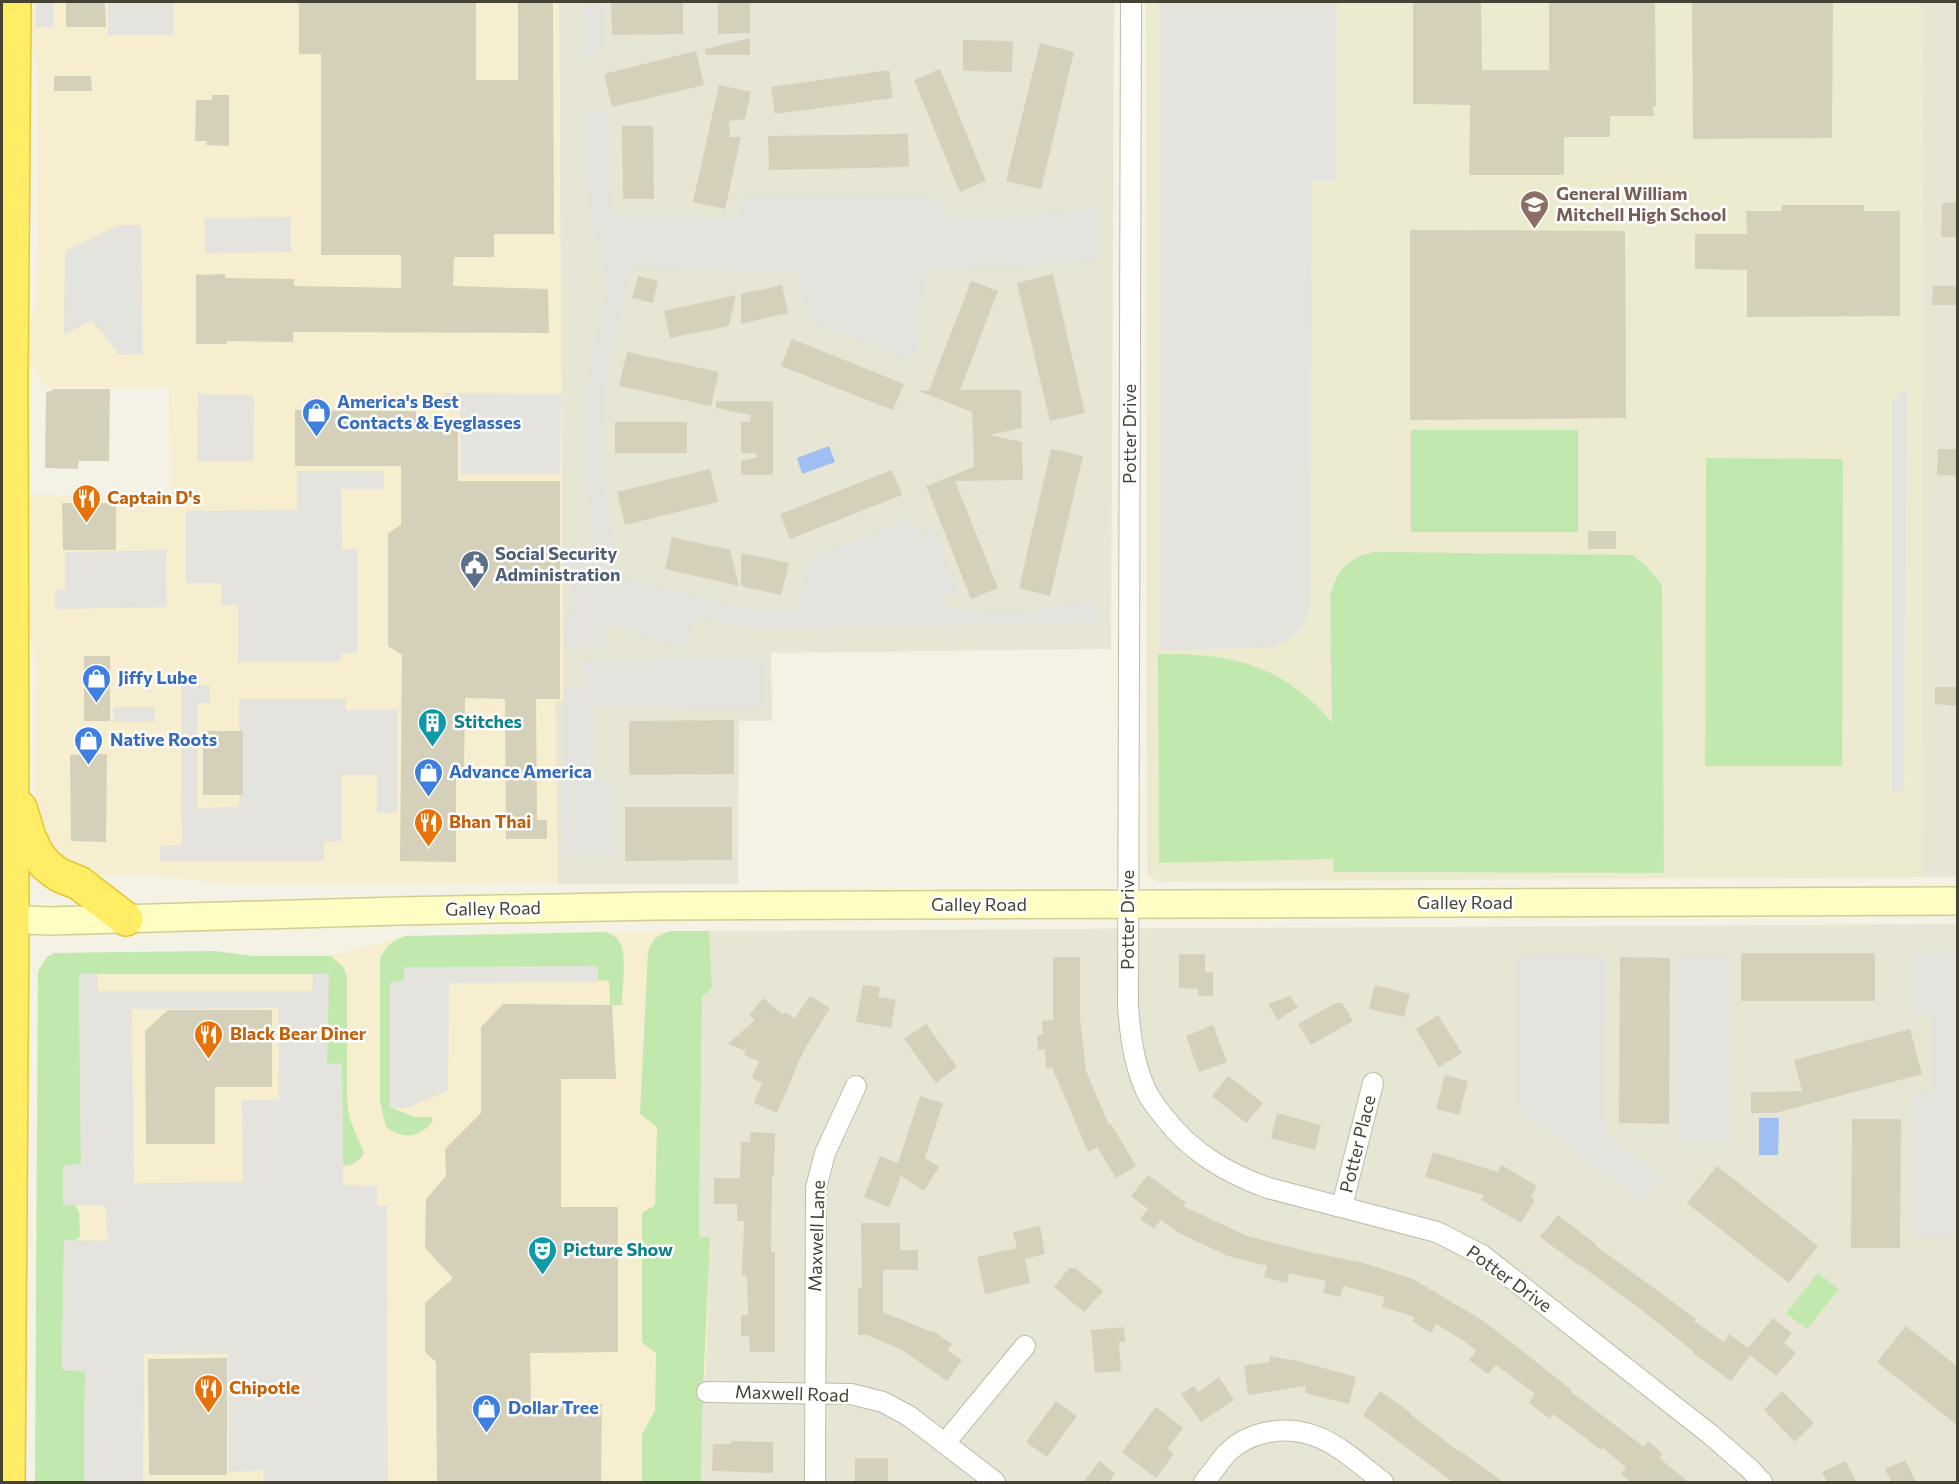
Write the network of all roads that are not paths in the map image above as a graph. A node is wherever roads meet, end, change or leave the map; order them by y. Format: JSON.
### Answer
{"nodes":[{"id":1,"x":14,"y":2,"type":"edge"},
{"id":2,"x":1131,"y":2,"type":"edge"},
{"id":3,"x":11,"y":783,"type":"junction"},
{"id":4,"x":1958,"y":901,"type":"edge"},
{"id":5,"x":1128,"y":905,"type":"junction"},
{"id":6,"x":126,"y":919,"type":"junction"},
{"id":7,"x":7,"y":920,"type":"edge"},
{"id":8,"x":1373,"y":1083,"type":"dead end"},
{"id":9,"x":856,"y":1086,"type":"dead end"},
{"id":10,"x":1342,"y":1206,"type":"junction"},
{"id":11,"x":1025,"y":1346,"type":"dead end"},
{"id":12,"x":8,"y":1363,"type":"junction"},
{"id":13,"x":706,"y":1392,"type":"dead end"},
{"id":14,"x":815,"y":1394,"type":"junction"},
{"id":15,"x":945,"y":1443,"type":"junction"},
{"id":16,"x":8,"y":1482,"type":"edge"},
{"id":17,"x":30,"y":1482,"type":"edge"},
{"id":18,"x":815,"y":1482,"type":"edge"},
{"id":19,"x":995,"y":1482,"type":"edge"},
{"id":20,"x":1204,"y":1482,"type":"edge"},
{"id":21,"x":1383,"y":1482,"type":"edge"},
{"id":22,"x":1762,"y":1482,"type":"edge"}],
"edges":[{"from":1,"to":3,"type":"highway"},
{"from":2,"to":5,"type":"street","name":"Potter Drive"},
{"from":3,"to":6,"type":"highway"},
{"from":3,"to":7,"type":"highway"},
{"from":4,"to":5,"type":"main road","name":"Galley Road"},
{"from":5,"to":6,"type":"main road","name":"Galley Road"},
{"from":5,"to":10,"type":"street","name":"Potter Drive"},
{"from":6,"to":7,"type":"main road","name":"Galley Road"},
{"from":7,"to":12,"type":"highway"},
{"from":8,"to":10,"type":"street","name":"Potter Place"},
{"from":9,"to":14,"type":"street","name":"Maxwell Lane"},
{"from":10,"to":22,"type":"street","name":"Potter Drive"},
{"from":11,"to":15,"type":"street"},
{"from":12,"to":16,"type":"highway"},
{"from":12,"to":17,"type":"highway"},
{"from":13,"to":14,"type":"street","name":"Maxwell Road"},
{"from":14,"to":15,"type":"street","name":"Maxwell Road"},
{"from":14,"to":18,"type":"street","name":"Maxwell Lane"},
{"from":15,"to":19,"type":"street","name":"Maxwell Road"},
{"from":20,"to":21,"type":"street"}]}
